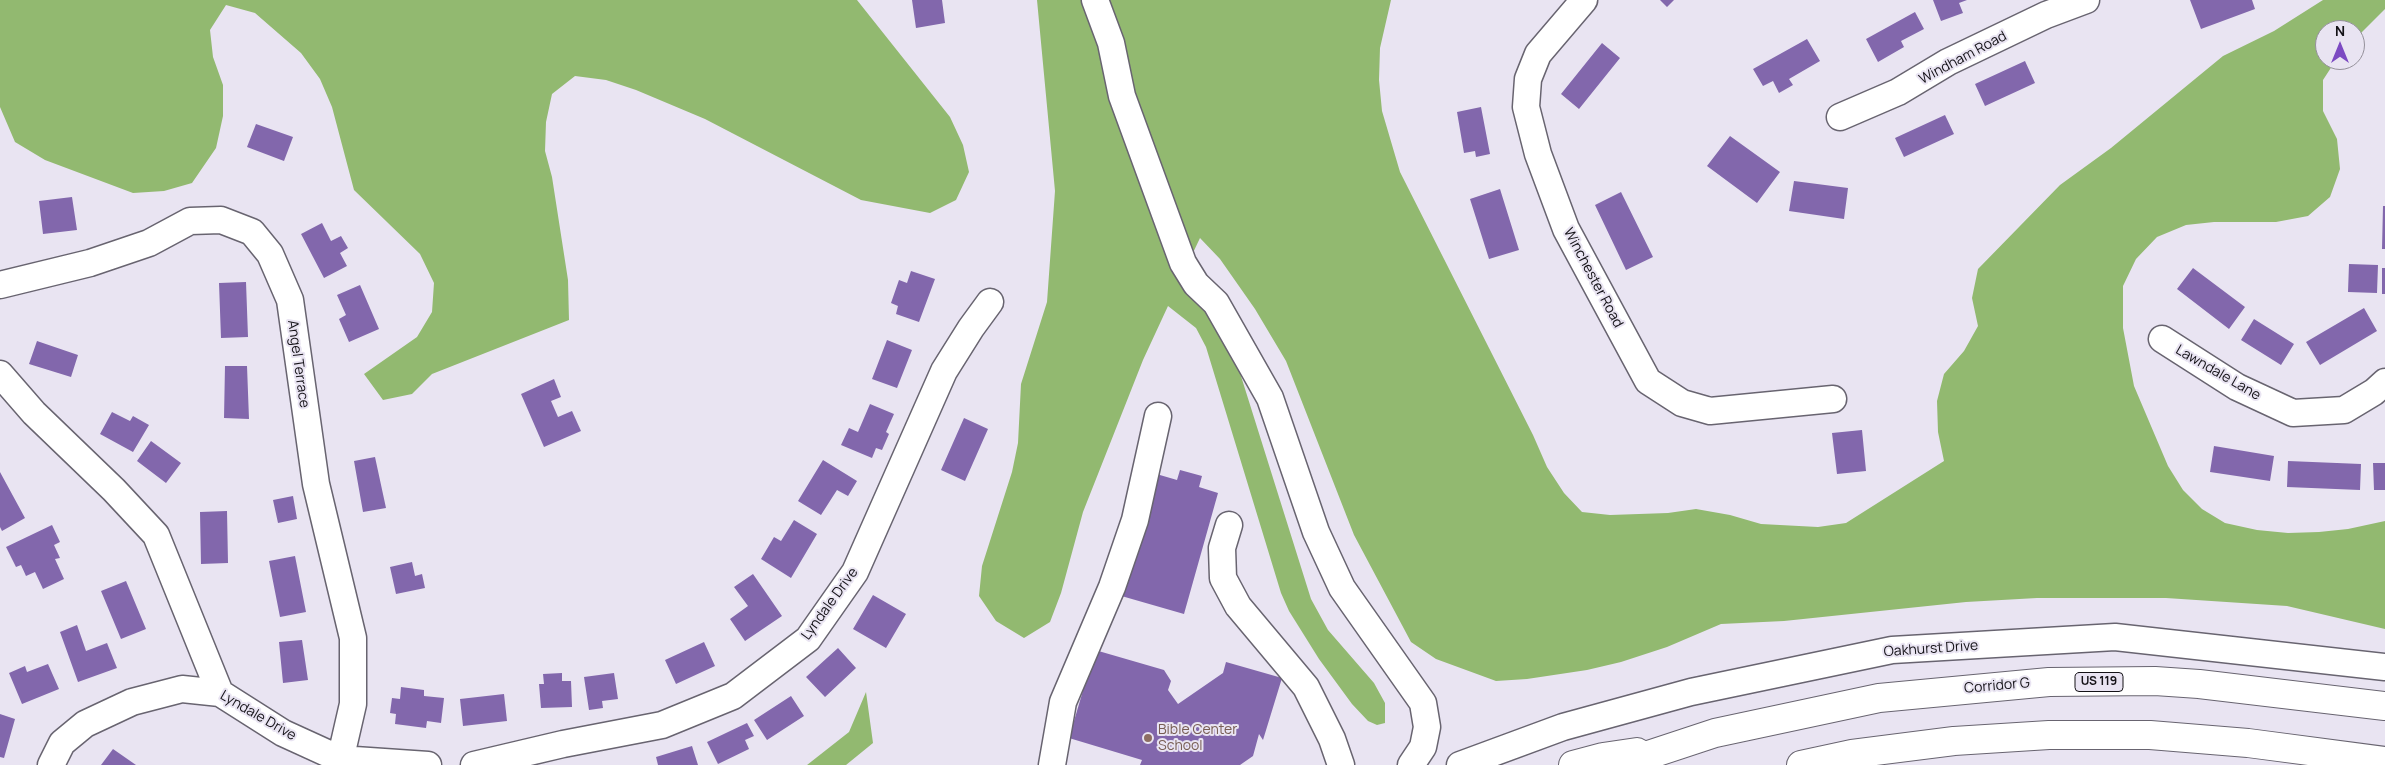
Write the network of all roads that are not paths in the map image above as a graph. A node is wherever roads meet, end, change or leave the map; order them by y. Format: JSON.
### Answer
{"nodes":[{"id":1,"x":1095,"y":0,"type":"edge"},
{"id":2,"x":1584,"y":0,"type":"edge"},
{"id":3,"x":2086,"y":0,"type":"edge"},
{"id":4,"x":1840,"y":117,"type":"dead end"},
{"id":5,"x":0,"y":285,"type":"edge"},
{"id":6,"x":990,"y":302,"type":"dead end"},
{"id":7,"x":2162,"y":339,"type":"dead end"},
{"id":8,"x":0,"y":374,"type":"edge"},
{"id":9,"x":2385,"y":382,"type":"edge"},
{"id":10,"x":1833,"y":399,"type":"dead end"},
{"id":11,"x":1158,"y":416,"type":"dead end"},
{"id":12,"x":1229,"y":525,"type":"dead end"},
{"id":13,"x":2385,"y":667,"type":"edge"},
{"id":14,"x":220,"y":692,"type":"junction"},
{"id":15,"x":2385,"y":706,"type":"edge"},
{"id":16,"x":1666,"y":748,"type":"junction"},
{"id":17,"x":2385,"y":761,"type":"edge"},
{"id":18,"x":340,"y":762,"type":"edge"},
{"id":19,"x":51,"y":765,"type":"edge"},
{"id":20,"x":428,"y":765,"type":"edge"},
{"id":21,"x":474,"y":765,"type":"edge"},
{"id":22,"x":1052,"y":765,"type":"edge"},
{"id":23,"x":1341,"y":765,"type":"edge"},
{"id":24,"x":1411,"y":765,"type":"edge"},
{"id":25,"x":1460,"y":765,"type":"edge"},
{"id":26,"x":1573,"y":765,"type":"edge"},
{"id":27,"x":1618,"y":765,"type":"edge"},
{"id":28,"x":1801,"y":765,"type":"edge"}],
"edges":[{"from":1,"to":24,"type":"street"},
{"from":2,"to":10,"type":"street","name":"Winchester Road"},
{"from":3,"to":4,"type":"street","name":"Windham Road"},
{"from":5,"to":18,"type":"street","name":"Angel Terrace"},
{"from":6,"to":21,"type":"street","name":"Lyndale Drive"},
{"from":7,"to":9,"type":"street","name":"Lawndale Lane"},
{"from":8,"to":14,"type":"street"},
{"from":11,"to":22,"type":"street"},
{"from":12,"to":23,"type":"street"},
{"from":13,"to":25,"type":"street","name":"Oakhurst Drive"},
{"from":14,"to":18,"type":"street","name":"Lyndale Drive"},
{"from":14,"to":19,"type":"street","name":"Lyndale Drive"},
{"from":15,"to":16,"type":"highway","name":"Corridor G","number":"US 119"},
{"from":16,"to":26,"type":"highway"},
{"from":16,"to":27,"type":"highway","name":"Corridor G","number":"US 119"},
{"from":17,"to":28,"type":"highway"},
{"from":18,"to":20,"type":"street","name":"Lyndale Drive"}]}
